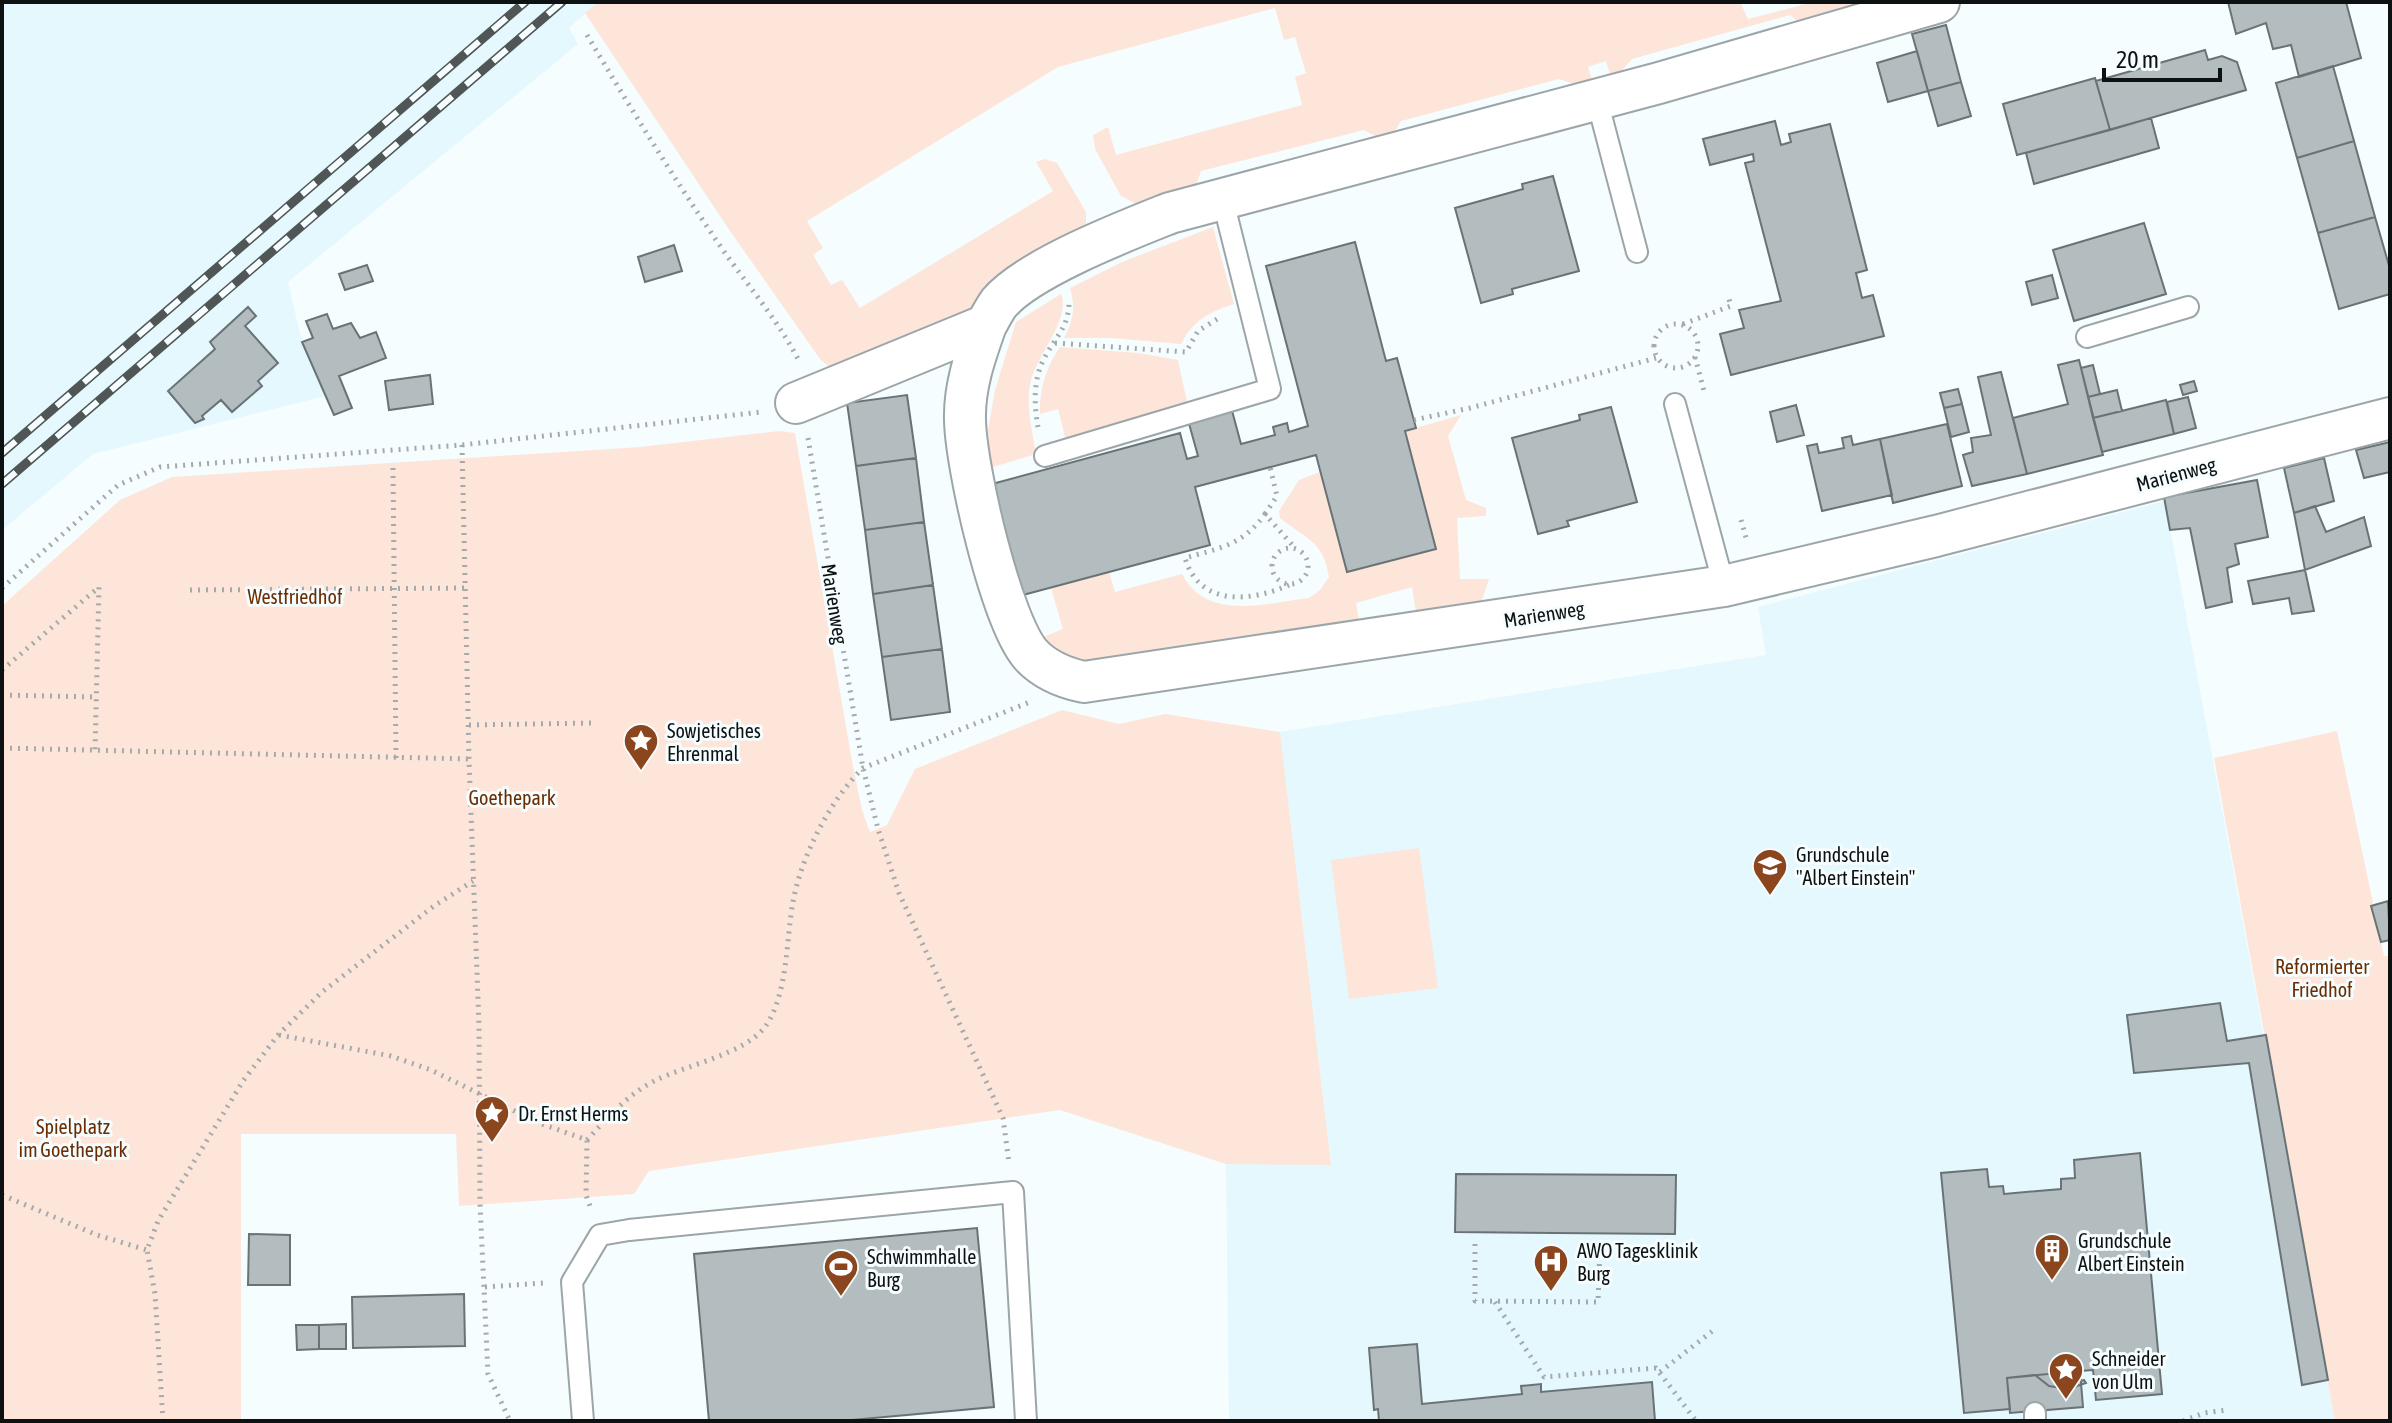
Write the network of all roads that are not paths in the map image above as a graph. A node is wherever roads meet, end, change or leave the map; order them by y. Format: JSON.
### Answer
{"nodes":[{"id":1,"x":1939,"y":2,"type":"edge"},
{"id":2,"x":1597,"y":100,"type":"junction"},
{"id":3,"x":1222,"y":197,"type":"junction"},
{"id":4,"x":1637,"y":252,"type":"dead end"},
{"id":5,"x":2188,"y":307,"type":"dead end"},
{"id":6,"x":986,"y":325,"type":"junction"},
{"id":7,"x":2087,"y":337,"type":"dead end"},
{"id":8,"x":806,"y":398,"type":"road end"},
{"id":9,"x":1675,"y":404,"type":"dead end"},
{"id":10,"x":2390,"y":418,"type":"edge"},
{"id":11,"x":1045,"y":456,"type":"road end"},
{"id":12,"x":1724,"y":586,"type":"junction"},
{"id":13,"x":583,"y":1421,"type":"edge"},
{"id":14,"x":1026,"y":1421,"type":"edge"}],
"edges":[{"from":1,"to":2,"type":"street"},
{"from":2,"to":3,"type":"street"},
{"from":2,"to":4,"type":"lane"},
{"from":3,"to":6,"type":"street"},
{"from":3,"to":11,"type":"lane"},
{"from":5,"to":7,"type":"lane"},
{"from":6,"to":8,"type":"street"},
{"from":6,"to":12,"type":"street","name":"Marienweg"},
{"from":9,"to":12,"type":"lane"},
{"from":10,"to":12,"type":"street","name":"Marienweg"},
{"from":13,"to":14,"type":"lane"}]}
